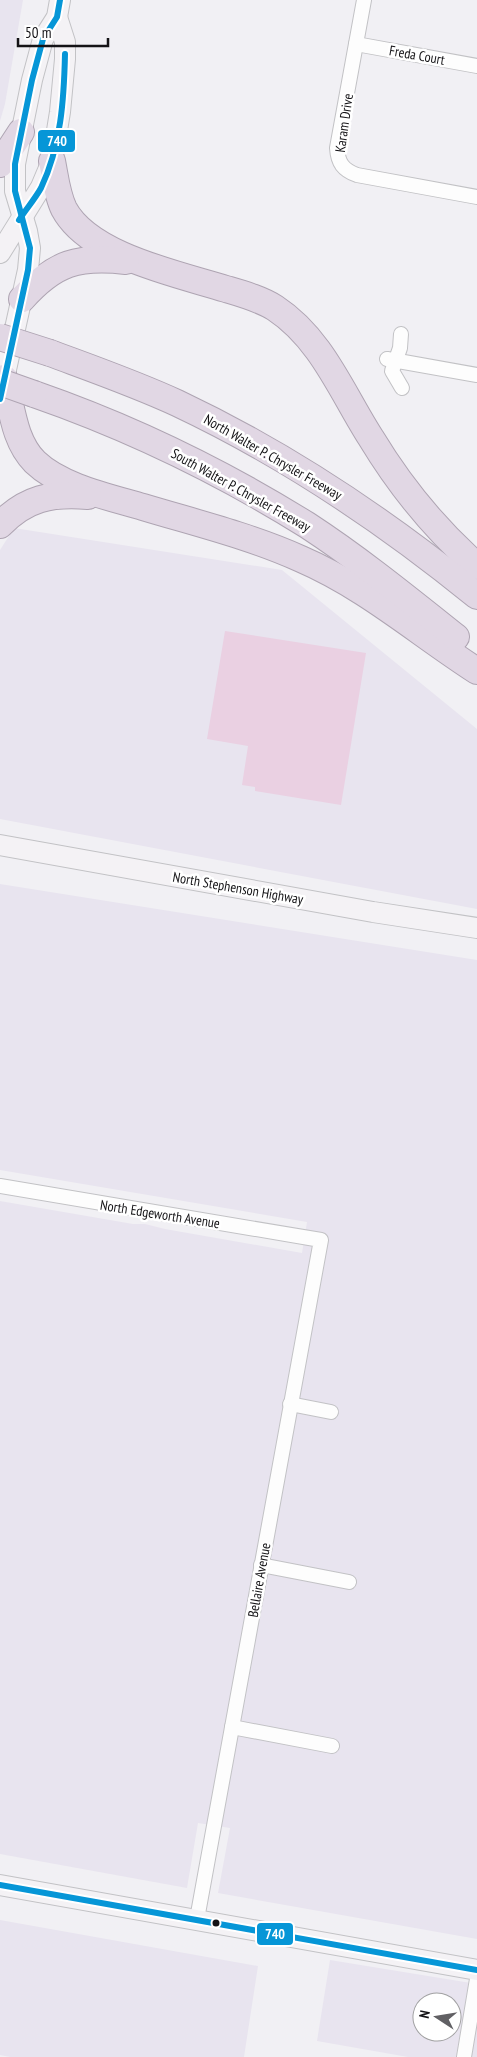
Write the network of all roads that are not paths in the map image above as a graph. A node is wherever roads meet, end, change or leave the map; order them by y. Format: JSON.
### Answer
{"nodes":[{"id":1,"x":364,"y":0,"type":"edge"},
{"id":2,"x":58,"y":8,"type":"edge"},
{"id":3,"x":356,"y":44,"type":"junction"},
{"id":4,"x":477,"y":66,"type":"edge"},
{"id":5,"x":21,"y":132,"type":"junction"},
{"id":6,"x":52,"y":161,"type":"junction"},
{"id":7,"x":0,"y":164,"type":"edge"},
{"id":8,"x":477,"y":197,"type":"edge"},
{"id":9,"x":22,"y":215,"type":"junction"},
{"id":10,"x":0,"y":253,"type":"edge"},
{"id":11,"x":140,"y":262,"type":"junction"},
{"id":12,"x":22,"y":299,"type":"junction"},
{"id":13,"x":401,"y":334,"type":"dead end"},
{"id":14,"x":0,"y":338,"type":"edge"},
{"id":15,"x":391,"y":360,"type":"junction"},
{"id":16,"x":477,"y":375,"type":"edge"},
{"id":17,"x":1,"y":386,"type":"edge"},
{"id":18,"x":402,"y":388,"type":"dead end"},
{"id":19,"x":113,"y":498,"type":"junction"},
{"id":20,"x":0,"y":525,"type":"edge"},
{"id":21,"x":477,"y":566,"type":"edge"},
{"id":22,"x":477,"y":596,"type":"edge"},
{"id":23,"x":477,"y":654,"type":"edge"},
{"id":24,"x":477,"y":671,"type":"edge"},
{"id":25,"x":0,"y":844,"type":"edge"},
{"id":26,"x":477,"y":928,"type":"edge"},
{"id":27,"x":0,"y":1186,"type":"edge"},
{"id":28,"x":321,"y":1240,"type":"joint"},
{"id":29,"x":290,"y":1404,"type":"junction"},
{"id":30,"x":331,"y":1412,"type":"dead end"},
{"id":31,"x":262,"y":1565,"type":"junction"},
{"id":32,"x":349,"y":1582,"type":"dead end"},
{"id":33,"x":232,"y":1727,"type":"junction"},
{"id":34,"x":332,"y":1746,"type":"dead end"},
{"id":35,"x":0,"y":1885,"type":"edge"},
{"id":36,"x":197,"y":1920,"type":"junction"},
{"id":37,"x":477,"y":1970,"type":"edge"},
{"id":38,"x":477,"y":1979,"type":"edge"},
{"id":39,"x":464,"y":2057,"type":"edge"}],
"edges":[{"from":1,"to":3,"type":"street","name":"Karam Drive"},
{"from":2,"to":5,"type":"main road"},
{"from":2,"to":6,"type":"main road"},
{"from":3,"to":4,"type":"street","name":"Freda Court"},
{"from":3,"to":8,"type":"street","name":"Karam Drive"},
{"from":5,"to":7,"type":"highway"},
{"from":5,"to":9,"type":"main road"},
{"from":6,"to":9,"type":"main road"},
{"from":6,"to":11,"type":"highway"},
{"from":9,"to":10,"type":"main road"},
{"from":9,"to":12,"type":"main road"},
{"from":11,"to":12,"type":"highway"},
{"from":11,"to":21,"type":"highway"},
{"from":12,"to":17,"type":"main road"},
{"from":13,"to":15,"type":"street"},
{"from":14,"to":22,"type":"highway","name":"North Walter P. Chrysler Freeway","bridge":true},
{"from":15,"to":16,"type":"street"},
{"from":15,"to":18,"type":"street"},
{"from":17,"to":19,"type":"highway"},
{"from":17,"to":23,"type":"highway","name":"South Walter P. Chrysler Freeway","bridge":true},
{"from":19,"to":20,"type":"highway"},
{"from":19,"to":24,"type":"highway"},
{"from":25,"to":26,"type":"main road","name":"North Stephenson Highway"},
{"from":27,"to":28,"type":"street","name":"North Edgeworth Avenue"},
{"from":28,"to":29,"type":"street","name":"Bellaire Avenue"},
{"from":29,"to":30,"type":"street"},
{"from":29,"to":31,"type":"street","name":"Bellaire Avenue"},
{"from":31,"to":32,"type":"street"},
{"from":31,"to":33,"type":"street","name":"Bellaire Avenue"},
{"from":33,"to":34,"type":"street"},
{"from":33,"to":36,"type":"street","name":"Bellaire Avenue"},
{"from":35,"to":36,"type":"main road"},
{"from":36,"to":37,"type":"main road"},
{"from":38,"to":39,"type":"street"}]}
